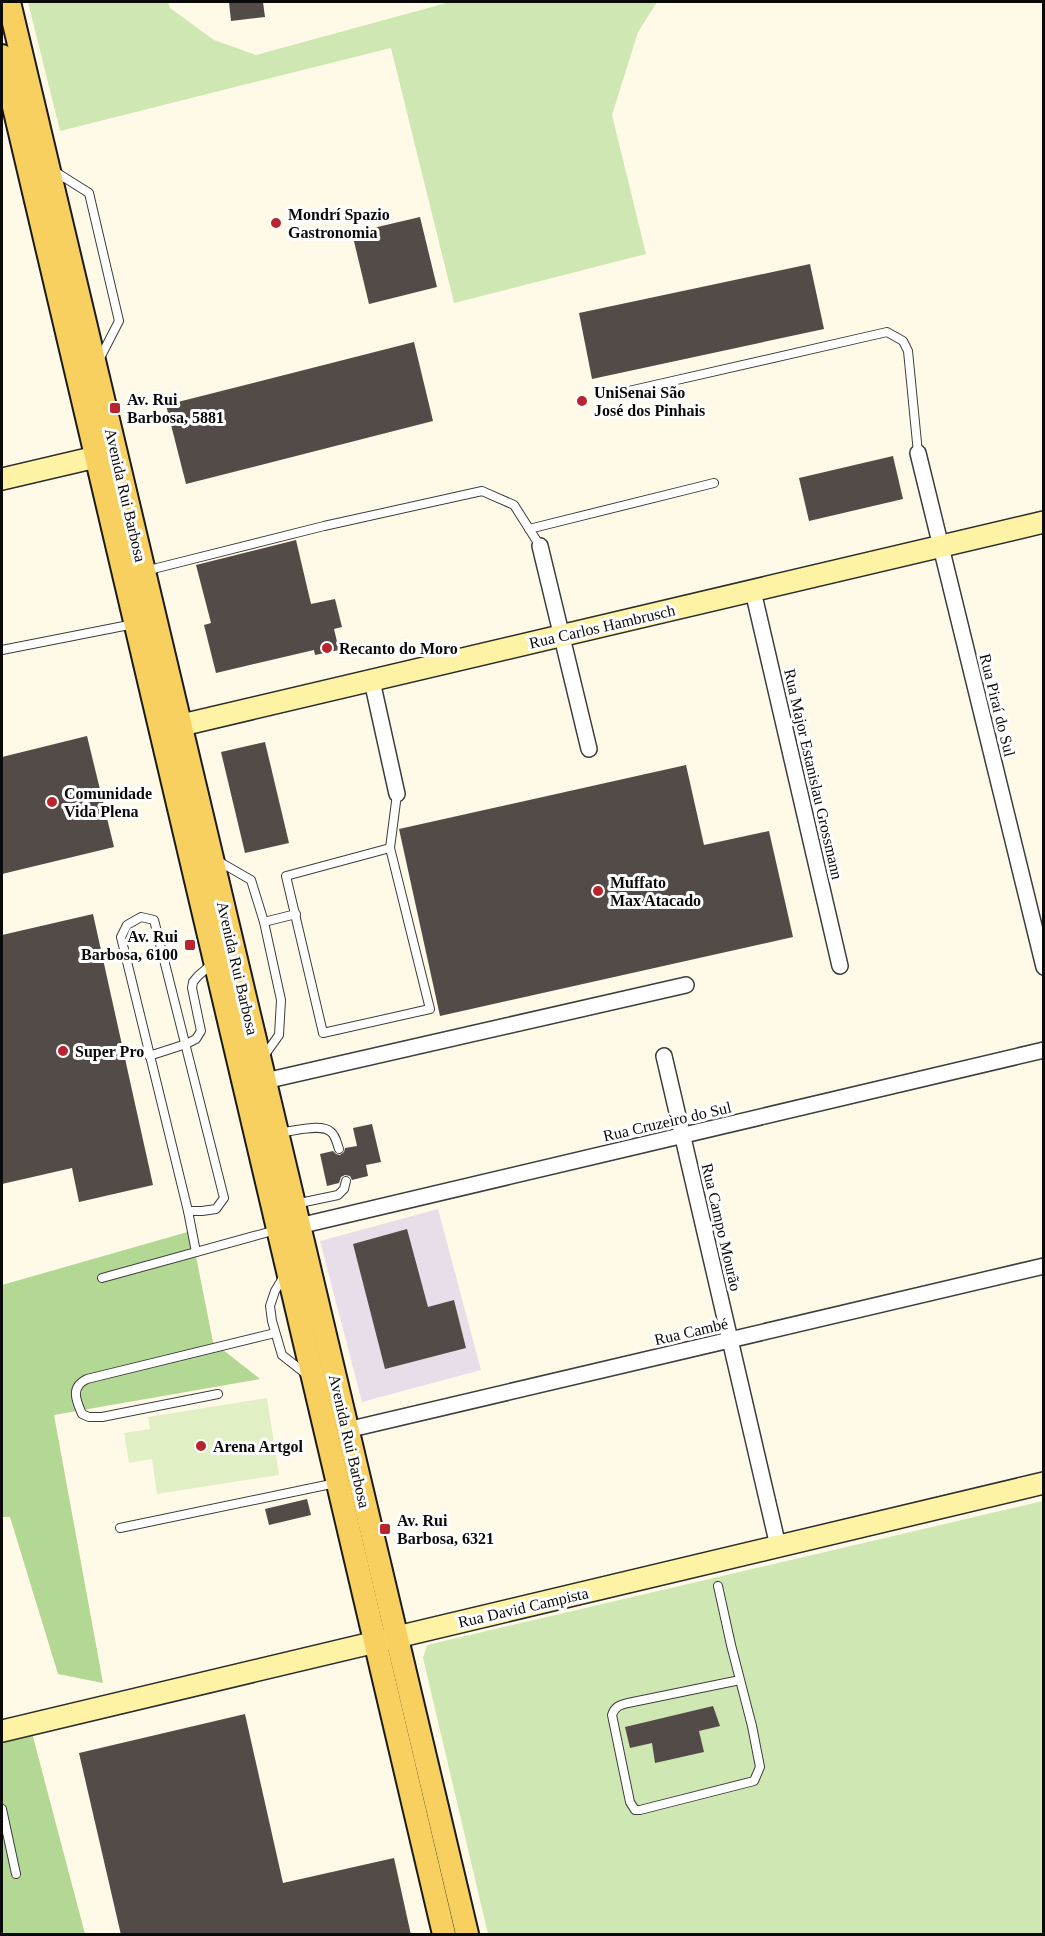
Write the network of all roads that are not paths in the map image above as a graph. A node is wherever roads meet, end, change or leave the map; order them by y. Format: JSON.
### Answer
{"nodes":[{"id":1,"x":9,"y":2,"type":"edge"},
{"id":2,"x":7,"y":52,"type":"edge"},
{"id":3,"x":48,"y":168,"type":"junction"},
{"id":4,"x":95,"y":366,"type":"junction"},
{"id":5,"x":611,"y":395,"type":"dead end"},
{"id":6,"x":918,"y":453,"type":"joint"},
{"id":7,"x":96,"y":457,"type":"junction"},
{"id":8,"x":2,"y":479,"type":"edge"},
{"id":9,"x":714,"y":483,"type":"dead end"},
{"id":10,"x":1044,"y":522,"type":"edge"},
{"id":11,"x":529,"y":529,"type":"junction"},
{"id":12,"x":540,"y":546,"type":"joint"},
{"id":13,"x":941,"y":547,"type":"junction"},
{"id":14,"x":144,"y":571,"type":"junction"},
{"id":15,"x":753,"y":591,"type":"junction"},
{"id":16,"x":135,"y":624,"type":"junction"},
{"id":17,"x":562,"y":636,"type":"junction"},
{"id":18,"x":2,"y":650,"type":"edge"},
{"id":19,"x":372,"y":681,"type":"junction"},
{"id":20,"x":170,"y":728,"type":"junction"},
{"id":21,"x":589,"y":749,"type":"dead end"},
{"id":22,"x":397,"y":794,"type":"joint"},
{"id":23,"x":390,"y":849,"type":"junction"},
{"id":24,"x":212,"y":858,"type":"junction"},
{"id":25,"x":296,"y":914,"type":"junction"},
{"id":26,"x":264,"y":922,"type":"junction"},
{"id":27,"x":214,"y":962,"type":"junction"},
{"id":28,"x":840,"y":966,"type":"dead end"},
{"id":29,"x":1044,"y":967,"type":"edge"},
{"id":30,"x":686,"y":985,"type":"dead end"},
{"id":31,"x":186,"y":1044,"type":"junction"},
{"id":32,"x":1044,"y":1050,"type":"edge"},
{"id":33,"x":149,"y":1056,"type":"junction"},
{"id":34,"x":664,"y":1056,"type":"dead end"},
{"id":35,"x":262,"y":1071,"type":"junction"},
{"id":36,"x":277,"y":1133,"type":"junction"},
{"id":37,"x":683,"y":1136,"type":"junction"},
{"id":38,"x":339,"y":1149,"type":"dead end"},
{"id":39,"x":346,"y":1181,"type":"dead end"},
{"id":40,"x":188,"y":1211,"type":"junction"},
{"id":41,"x":290,"y":1220,"type":"junction"},
{"id":42,"x":196,"y":1252,"type":"junction"},
{"id":43,"x":1044,"y":1266,"type":"edge"},
{"id":44,"x":287,"y":1269,"type":"junction"},
{"id":45,"x":102,"y":1278,"type":"dead end"},
{"id":46,"x":275,"y":1333,"type":"junction"},
{"id":47,"x":730,"y":1340,"type":"junction"},
{"id":48,"x":313,"y":1379,"type":"junction"},
{"id":49,"x":218,"y":1394,"type":"dead end"},
{"id":50,"x":347,"y":1430,"type":"junction"},
{"id":51,"x":338,"y":1483,"type":"junction"},
{"id":52,"x":1044,"y":1483,"type":"edge"},
{"id":53,"x":120,"y":1528,"type":"dead end"},
{"id":54,"x":778,"y":1546,"type":"junction"},
{"id":55,"x":718,"y":1586,"type":"dead end"},
{"id":56,"x":386,"y":1639,"type":"junction"},
{"id":57,"x":740,"y":1680,"type":"junction"},
{"id":58,"x":2,"y":1731,"type":"edge"},
{"id":59,"x":2,"y":1809,"type":"edge"},
{"id":60,"x":16,"y":1874,"type":"dead end"},
{"id":61,"x":444,"y":1935,"type":"edge"},
{"id":62,"x":467,"y":1935,"type":"edge"}],
"edges":[{"from":1,"to":2,"type":"main road","name":"Avenida Rui Barbosa"},
{"from":2,"to":3,"type":"main road","name":"Avenida Rui Barbosa"},
{"from":2,"to":7,"type":"main road","name":"Avenida Rui Barbosa"},
{"from":3,"to":4,"type":"main road","name":"Avenida Rui Barbosa"},
{"from":3,"to":4,"type":"lane"},
{"from":4,"to":14,"type":"main road","name":"Avenida Rui Barbosa"},
{"from":5,"to":6,"type":"lane"},
{"from":6,"to":13,"type":"street","name":"Rua Piraí do Sul"},
{"from":7,"to":8,"type":"street"},
{"from":7,"to":16,"type":"main road","name":"Avenida Rui Barbosa"},
{"from":9,"to":11,"type":"lane"},
{"from":10,"to":13,"type":"street","name":"Rua Carlos Hambrusch"},
{"from":11,"to":12,"type":"lane"},
{"from":11,"to":14,"type":"lane"},
{"from":12,"to":17,"type":"street"},
{"from":13,"to":15,"type":"street","name":"Rua Carlos Hambrusch"},
{"from":13,"to":29,"type":"street","name":"Rua Piraí do Sul"},
{"from":14,"to":20,"type":"main road","name":"Avenida Rui Barbosa"},
{"from":15,"to":17,"type":"street","name":"Rua Carlos Hambrusch"},
{"from":15,"to":28,"type":"street","name":"Rua Major Estanislau Grossmann"},
{"from":16,"to":18,"type":"lane"},
{"from":16,"to":20,"type":"main road","name":"Avenida Rui Barbosa"},
{"from":17,"to":19,"type":"street","name":"Rua Carlos Hambrusch"},
{"from":17,"to":21,"type":"street"},
{"from":19,"to":20,"type":"street","name":"Rua Carlos Hambrusch"},
{"from":19,"to":22,"type":"street"},
{"from":20,"to":24,"type":"main road","name":"Avenida Rui Barbosa"},
{"from":20,"to":27,"type":"main road","name":"Avenida Rui Barbosa"},
{"from":22,"to":23,"type":"lane"},
{"from":23,"to":25,"type":"lane"},
{"from":23,"to":25,"type":"lane"},
{"from":24,"to":26,"type":"lane"},
{"from":24,"to":35,"type":"main road","name":"Avenida Rui Barbosa"},
{"from":25,"to":26,"type":"lane"},
{"from":26,"to":35,"type":"lane"},
{"from":27,"to":31,"type":"lane"},
{"from":27,"to":41,"type":"main road","name":"Avenida Rui Barbosa"},
{"from":30,"to":35,"type":"street"},
{"from":31,"to":33,"type":"lane"},
{"from":31,"to":33,"type":"lane"},
{"from":31,"to":40,"type":"lane"},
{"from":32,"to":37,"type":"street","name":"Rua Cruzeiro do Sul"},
{"from":33,"to":40,"type":"lane"},
{"from":34,"to":37,"type":"street","name":"Rua Campo Mourão"},
{"from":35,"to":36,"type":"main road","name":"Avenida Rui Barbosa"},
{"from":36,"to":38,"type":"lane"},
{"from":36,"to":41,"type":"main road","name":"Avenida Rui Barbosa"},
{"from":37,"to":41,"type":"street","name":"Rua Cruzeiro do Sul"},
{"from":37,"to":47,"type":"street","name":"Rua Campo Mourão"},
{"from":39,"to":41,"type":"lane"},
{"from":40,"to":42,"type":"lane"},
{"from":41,"to":42,"type":"lane"},
{"from":41,"to":44,"type":"main road","name":"Avenida Rui Barbosa"},
{"from":41,"to":50,"type":"main road","name":"Avenida Rui Barbosa"},
{"from":42,"to":45,"type":"lane"},
{"from":43,"to":47,"type":"street","name":"Rua Cambé"},
{"from":44,"to":46,"type":"lane"},
{"from":44,"to":48,"type":"main road","name":"Avenida Rui Barbosa"},
{"from":46,"to":48,"type":"lane"},
{"from":46,"to":49,"type":"lane"},
{"from":47,"to":50,"type":"street","name":"Rua Cambé"},
{"from":47,"to":54,"type":"street","name":"Rua Campo Mourão"},
{"from":48,"to":51,"type":"main road","name":"Avenida Rui Barbosa"},
{"from":50,"to":56,"type":"main road","name":"Avenida Rui Barbosa"},
{"from":51,"to":53,"type":"lane"},
{"from":51,"to":56,"type":"main road","name":"Avenida Rui Barbosa"},
{"from":52,"to":54,"type":"street","name":"Rua David Campista"},
{"from":54,"to":56,"type":"street","name":"Rua David Campista"},
{"from":55,"to":57,"type":"lane"},
{"from":56,"to":58,"type":"street","name":"Rua David Campista"},
{"from":56,"to":61,"type":"main road","name":"Avenida Rui Barbosa"},
{"from":56,"to":62,"type":"main road","name":"Avenida Rui Barbosa"},
{"from":57,"to":57,"type":"lane"},
{"from":59,"to":60,"type":"lane"}]}
